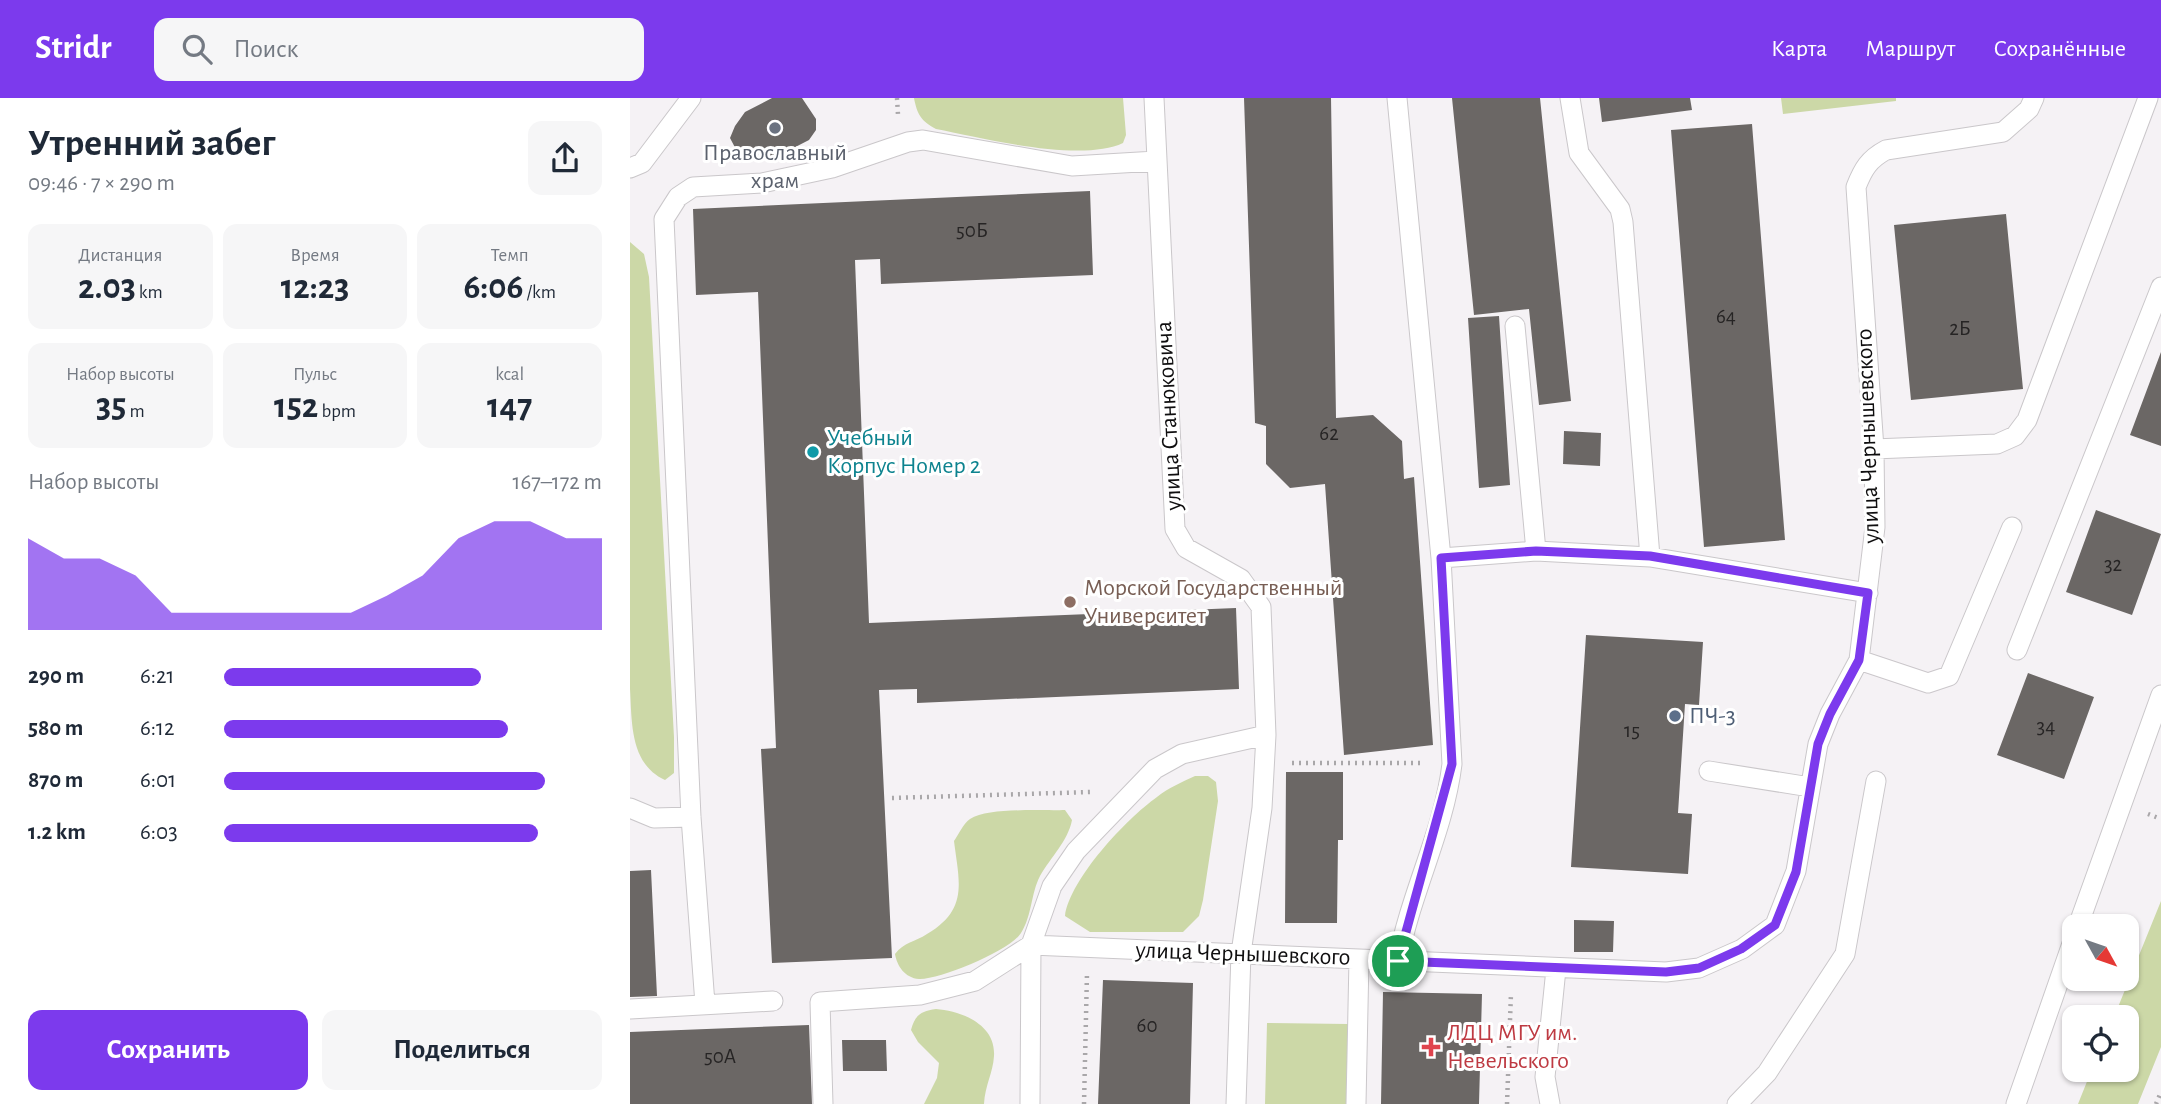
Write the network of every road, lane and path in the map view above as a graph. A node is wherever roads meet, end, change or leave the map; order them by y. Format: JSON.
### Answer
{"nodes":[{"id":1,"x":691,"y":98,"type":"edge"},
{"id":2,"x":1154,"y":98,"type":"edge"},
{"id":3,"x":1397,"y":98,"type":"edge"},
{"id":4,"x":1570,"y":98,"type":"edge"},
{"id":5,"x":2034,"y":98,"type":"edge"},
{"id":6,"x":2148,"y":98,"type":"edge"},
{"id":7,"x":1156,"y":161,"type":"junction"},
{"id":8,"x":630,"y":168,"type":"edge"},
{"id":9,"x":2161,"y":287,"type":"edge"},
{"id":10,"x":1515,"y":326,"type":"dead end"},
{"id":11,"x":1874,"y":449,"type":"junction"},
{"id":12,"x":2011,"y":527,"type":"dead end"},
{"id":13,"x":1536,"y":551,"type":"junction"},
{"id":14,"x":1650,"y":556,"type":"junction"},
{"id":15,"x":1441,"y":558,"type":"junction"},
{"id":16,"x":1868,"y":593,"type":"junction"},
{"id":17,"x":2017,"y":650,"type":"dead end"},
{"id":18,"x":1859,"y":660,"type":"junction"},
{"id":19,"x":2161,"y":695,"type":"edge"},
{"id":20,"x":1266,"y":735,"type":"junction"},
{"id":21,"x":1315,"y":764,"type":"dead end"},
{"id":22,"x":1452,"y":764,"type":"junction"},
{"id":23,"x":1709,"y":771,"type":"dead end"},
{"id":24,"x":1876,"y":780,"type":"dead end"},
{"id":25,"x":1810,"y":788,"type":"junction"},
{"id":26,"x":1131,"y":791,"type":"junction"},
{"id":27,"x":892,"y":798,"type":"dead end"},
{"id":28,"x":630,"y":808,"type":"edge"},
{"id":29,"x":691,"y":817,"type":"junction"},
{"id":30,"x":2082,"y":914,"type":"edge"},
{"id":31,"x":1031,"y":945,"type":"junction"},
{"id":32,"x":1087,"y":948,"type":"junction"},
{"id":33,"x":1241,"y":953,"type":"junction"},
{"id":34,"x":1359,"y":959,"type":"junction"},
{"id":35,"x":1398,"y":961,"type":"junction"},
{"id":36,"x":1512,"y":967,"type":"junction"},
{"id":37,"x":1556,"y":969,"type":"junction"},
{"id":38,"x":2062,"y":972,"type":"edge"},
{"id":39,"x":773,"y":1001,"type":"dead end"},
{"id":40,"x":705,"y":1004,"type":"junction"},
{"id":41,"x":630,"y":1009,"type":"edge"},
{"id":42,"x":2161,"y":1093,"type":"edge"},
{"id":43,"x":823,"y":1104,"type":"edge"},
{"id":44,"x":1030,"y":1104,"type":"edge"},
{"id":45,"x":1084,"y":1104,"type":"edge"},
{"id":46,"x":1236,"y":1104,"type":"edge"},
{"id":47,"x":1356,"y":1104,"type":"edge"},
{"id":48,"x":1507,"y":1104,"type":"edge"},
{"id":49,"x":1550,"y":1104,"type":"edge"},
{"id":50,"x":1737,"y":1104,"type":"edge"},
{"id":51,"x":2016,"y":1104,"type":"edge"},
{"id":52,"x":2156,"y":1104,"type":"edge"}],
"edges":[{"from":1,"to":8,"type":"lane"},
{"from":2,"to":7,"type":"lane","name":"улица Станюковича"},
{"from":3,"to":15,"type":"lane"},
{"from":4,"to":14,"type":"lane"},
{"from":5,"to":11,"type":"lane","name":"улица Чернышевского"},
{"from":6,"to":11,"type":"lane"},
{"from":7,"to":20,"type":"lane","name":"улица Станюковича"},
{"from":7,"to":29,"type":"lane"},
{"from":9,"to":17,"type":"lane"},
{"from":10,"to":13,"type":"lane"},
{"from":11,"to":16,"type":"lane","name":"улица Чернышевского"},
{"from":12,"to":18,"type":"lane"},
{"from":13,"to":14,"type":"lane"},
{"from":13,"to":15,"type":"lane"},
{"from":14,"to":16,"type":"lane"},
{"from":15,"to":22,"type":"lane"},
{"from":16,"to":18,"type":"lane","name":"улица Чернышевского"},
{"from":18,"to":25,"type":"lane","name":"улица Чернышевского"},
{"from":19,"to":30,"type":"lane"},
{"from":20,"to":26,"type":"lane"},
{"from":20,"to":33,"type":"lane","name":"улица Станюковича"},
{"from":21,"to":22,"type":"path"},
{"from":22,"to":35,"type":"lane"},
{"from":23,"to":25,"type":"lane"},
{"from":24,"to":50,"type":"lane"},
{"from":25,"to":37,"type":"lane","name":"улица Чернышевского"},
{"from":26,"to":27,"type":"path"},
{"from":26,"to":31,"type":"lane"},
{"from":28,"to":29,"type":"lane"},
{"from":29,"to":40,"type":"lane"},
{"from":31,"to":32,"type":"lane","name":"улица Чернышевского"},
{"from":31,"to":43,"type":"lane"},
{"from":31,"to":44,"type":"lane"},
{"from":32,"to":33,"type":"lane","name":"улица Чернышевского"},
{"from":32,"to":45,"type":"path"},
{"from":33,"to":34,"type":"lane","name":"улица Чернышевского"},
{"from":33,"to":46,"type":"lane","name":"улица Станюковича"},
{"from":34,"to":35,"type":"lane","name":"улица Чернышевского"},
{"from":34,"to":47,"type":"lane"},
{"from":35,"to":36,"type":"lane","name":"улица Чернышевского"},
{"from":36,"to":37,"type":"lane","name":"улица Чернышевского"},
{"from":36,"to":48,"type":"path"},
{"from":37,"to":49,"type":"lane"},
{"from":38,"to":51,"type":"lane"},
{"from":39,"to":40,"type":"lane"},
{"from":40,"to":41,"type":"lane"},
{"from":42,"to":52,"type":"path"}]}
